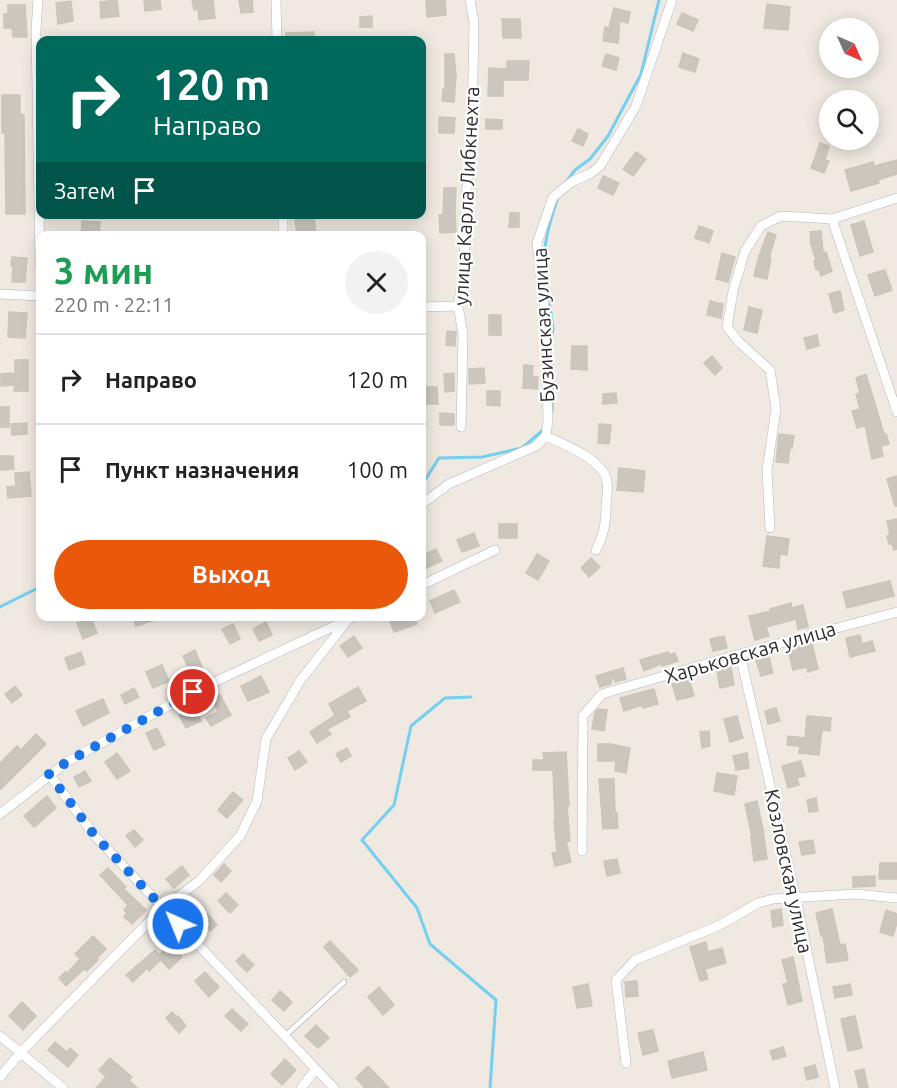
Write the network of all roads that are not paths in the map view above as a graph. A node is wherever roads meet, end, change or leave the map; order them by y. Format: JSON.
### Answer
{"nodes":[{"id":1,"x":38,"y":0,"type":"edge"},
{"id":2,"x":276,"y":0,"type":"edge"},
{"id":3,"x":470,"y":0,"type":"edge"},
{"id":4,"x":672,"y":0,"type":"edge"},
{"id":5,"x":36,"y":36,"type":"edge"},
{"id":6,"x":277,"y":36,"type":"edge"},
{"id":7,"x":897,"y":198,"type":"edge"},
{"id":8,"x":832,"y":219,"type":"junction"},
{"id":9,"x":0,"y":294,"type":"edge"},
{"id":10,"x":36,"y":296,"type":"edge"},
{"id":11,"x":458,"y":306,"type":"junction"},
{"id":12,"x":426,"y":307,"type":"edge"},
{"id":13,"x":897,"y":412,"type":"edge"},
{"id":14,"x":461,"y":427,"type":"dead end"},
{"id":15,"x":546,"y":436,"type":"junction"},
{"id":16,"x":426,"y":501,"type":"edge"},
{"id":17,"x":770,"y":528,"type":"dead end"},
{"id":18,"x":495,"y":550,"type":"dead end"},
{"id":19,"x":596,"y":550,"type":"dead end"},
{"id":20,"x":426,"y":583,"type":"edge"},
{"id":21,"x":897,"y":612,"type":"edge"},
{"id":22,"x":347,"y":621,"type":"joint"},
{"id":23,"x":740,"y":654,"type":"junction"},
{"id":24,"x":49,"y":774,"type":"junction"},
{"id":25,"x":0,"y":814,"type":"edge"},
{"id":26,"x":582,"y":851,"type":"dead end"},
{"id":27,"x":796,"y":898,"type":"junction"},
{"id":28,"x":897,"y":898,"type":"edge"},
{"id":29,"x":163,"y":908,"type":"junction"},
{"id":30,"x":344,"y":982,"type":"dead end"},
{"id":31,"x":0,"y":1036,"type":"edge"},
{"id":32,"x":285,"y":1036,"type":"junction"},
{"id":33,"x":20,"y":1053,"type":"junction"},
{"id":34,"x":626,"y":1064,"type":"dead end"},
{"id":35,"x":316,"y":1070,"type":"junction"},
{"id":36,"x":0,"y":1077,"type":"edge"},
{"id":37,"x":63,"y":1088,"type":"edge"},
{"id":38,"x":301,"y":1088,"type":"edge"},
{"id":39,"x":334,"y":1088,"type":"edge"},
{"id":40,"x":835,"y":1088,"type":"edge"}],
"edges":[{"from":1,"to":5,"type":"street"},
{"from":2,"to":6,"type":"street"},
{"from":3,"to":11,"type":"street","name":"улица Карла Либкнехта"},
{"from":4,"to":15,"type":"street","name":"Бузинская улица"},
{"from":7,"to":8,"type":"street"},
{"from":8,"to":13,"type":"street"},
{"from":8,"to":17,"type":"street"},
{"from":9,"to":10,"type":"street"},
{"from":11,"to":12,"type":"street"},
{"from":11,"to":14,"type":"street","name":"улица Карла Либкнехта"},
{"from":15,"to":16,"type":"street"},
{"from":15,"to":19,"type":"street"},
{"from":18,"to":20,"type":"street"},
{"from":21,"to":23,"type":"street","name":"Харьковская улица"},
{"from":22,"to":24,"type":"street"},
{"from":22,"to":29,"type":"street"},
{"from":23,"to":26,"type":"street","name":"Харьковская улица"},
{"from":23,"to":27,"type":"street","name":"Козловская улица"},
{"from":24,"to":25,"type":"street"},
{"from":24,"to":29,"type":"street"},
{"from":27,"to":28,"type":"street"},
{"from":27,"to":34,"type":"street"},
{"from":27,"to":40,"type":"street","name":"Козловская улица"},
{"from":29,"to":32,"type":"street"},
{"from":29,"to":33,"type":"street"},
{"from":30,"to":32,"type":"lane"},
{"from":31,"to":33,"type":"street"},
{"from":32,"to":35,"type":"street"},
{"from":33,"to":36,"type":"street"},
{"from":33,"to":37,"type":"street"},
{"from":35,"to":38,"type":"street"},
{"from":35,"to":39,"type":"street"}]}
